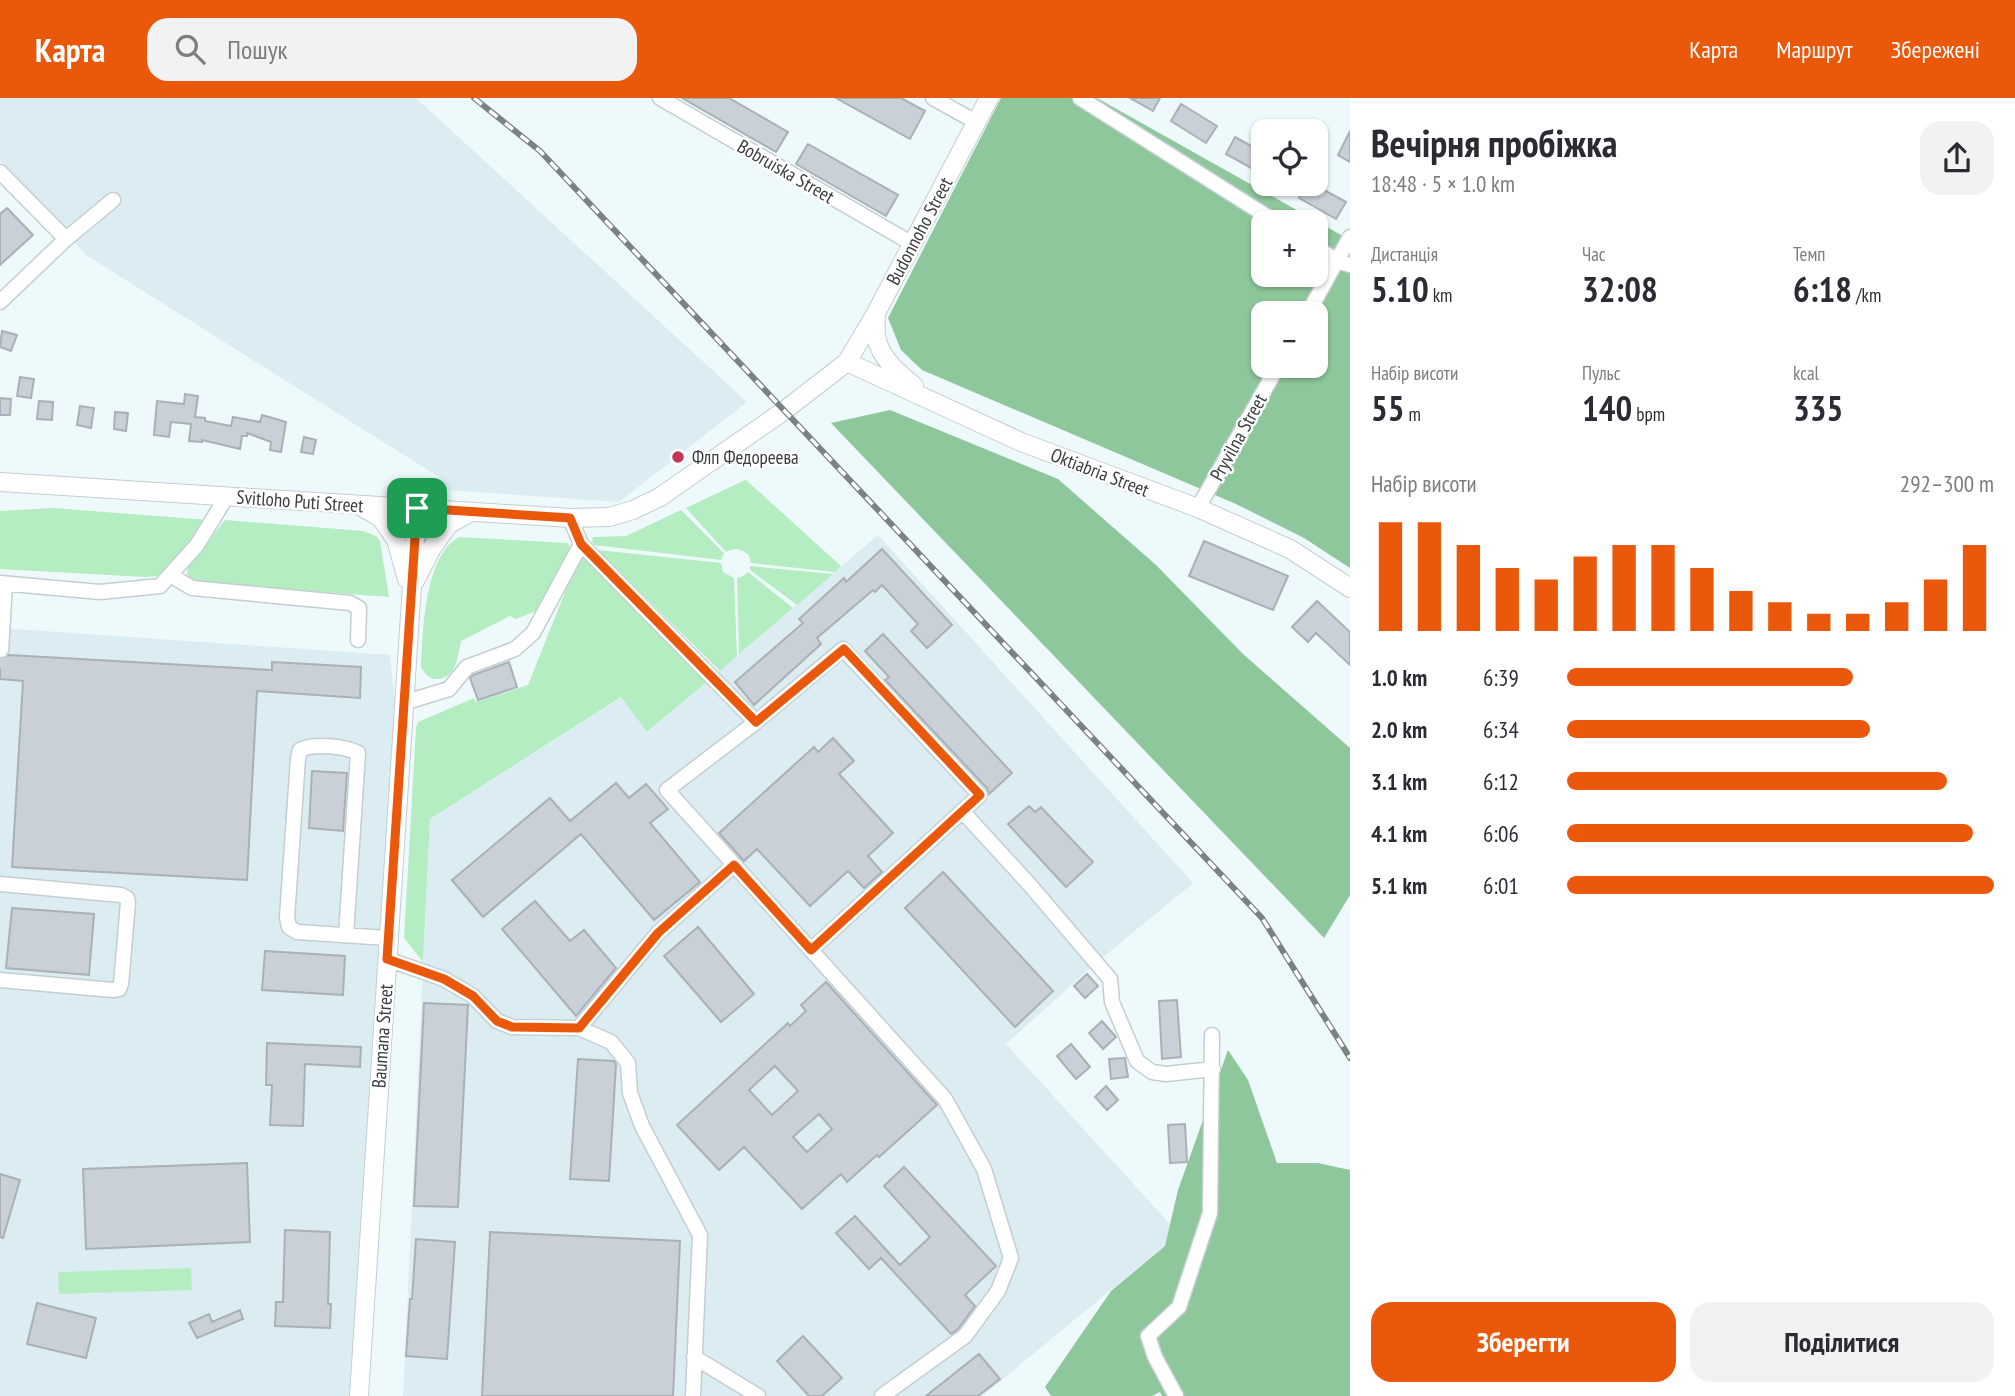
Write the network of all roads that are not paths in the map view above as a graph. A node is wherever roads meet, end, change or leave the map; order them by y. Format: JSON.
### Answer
{"nodes":[{"id":1,"x":660,"y":98,"type":"edge"},
{"id":2,"x":933,"y":98,"type":"edge"},
{"id":3,"x":989,"y":98,"type":"edge"},
{"id":4,"x":1080,"y":98,"type":"edge"},
{"id":5,"x":976,"y":122,"type":"junction"},
{"id":6,"x":0,"y":172,"type":"edge"},
{"id":7,"x":113,"y":200,"type":"dead end"},
{"id":8,"x":1257,"y":210,"type":"edge"},
{"id":9,"x":1350,"y":237,"type":"edge"},
{"id":10,"x":66,"y":239,"type":"junction"},
{"id":11,"x":911,"y":243,"type":"junction"},
{"id":12,"x":1328,"y":254,"type":"edge"},
{"id":13,"x":1344,"y":263,"type":"edge"},
{"id":14,"x":1317,"y":301,"type":"edge"},
{"id":15,"x":0,"y":302,"type":"edge"},
{"id":16,"x":876,"y":313,"type":"junction"},
{"id":17,"x":846,"y":362,"type":"junction"},
{"id":18,"x":1271,"y":378,"type":"edge"},
{"id":19,"x":936,"y":403,"type":"junction"},
{"id":20,"x":0,"y":482,"type":"edge"},
{"id":21,"x":227,"y":496,"type":"junction"},
{"id":22,"x":357,"y":504,"type":"junction"},
{"id":23,"x":417,"y":508,"type":"junction"},
{"id":24,"x":1198,"y":508,"type":"junction"},
{"id":25,"x":472,"y":512,"type":"junction"},
{"id":26,"x":570,"y":518,"type":"junction"},
{"id":27,"x":581,"y":544,"type":"junction"},
{"id":28,"x":170,"y":575,"type":"junction"},
{"id":29,"x":3,"y":584,"type":"edge"},
{"id":30,"x":1350,"y":588,"type":"edge"},
{"id":31,"x":411,"y":590,"type":"junction"},
{"id":32,"x":358,"y":640,"type":"dead end"},
{"id":33,"x":1,"y":650,"type":"edge"},
{"id":34,"x":403,"y":703,"type":"junction"},
{"id":35,"x":756,"y":722,"type":"junction"},
{"id":36,"x":962,"y":811,"type":"junction"},
{"id":37,"x":734,"y":865,"type":"junction"},
{"id":38,"x":0,"y":884,"type":"edge"},
{"id":39,"x":346,"y":935,"type":"junction"},
{"id":40,"x":388,"y":937,"type":"junction"},
{"id":41,"x":811,"y":950,"type":"junction"},
{"id":42,"x":387,"y":959,"type":"junction"},
{"id":43,"x":0,"y":980,"type":"edge"},
{"id":44,"x":579,"y":1028,"type":"junction"},
{"id":45,"x":1212,"y":1035,"type":"dead end"},
{"id":46,"x":1213,"y":1069,"type":"junction"},
{"id":47,"x":694,"y":1357,"type":"junction"},
{"id":48,"x":359,"y":1396,"type":"edge"},
{"id":49,"x":693,"y":1396,"type":"edge"},
{"id":50,"x":758,"y":1396,"type":"edge"},
{"id":51,"x":882,"y":1396,"type":"edge"},
{"id":52,"x":1176,"y":1396,"type":"edge"}],
"edges":[{"from":1,"to":11,"type":"street","name":"Bobruiska Street"},
{"from":2,"to":5,"type":"street"},
{"from":3,"to":5,"type":"main road","name":"Budonnoho Street"},
{"from":4,"to":8,"type":"street"},
{"from":5,"to":11,"type":"main road","name":"Budonnoho Street"},
{"from":6,"to":10,"type":"street"},
{"from":7,"to":10,"type":"street"},
{"from":9,"to":13,"type":"street"},
{"from":10,"to":15,"type":"street"},
{"from":11,"to":16,"type":"main road","name":"Budonnoho Street"},
{"from":12,"to":13,"type":"street"},
{"from":13,"to":14,"type":"street"},
{"from":16,"to":17,"type":"main road","name":"Budonnoho Street"},
{"from":16,"to":19,"type":"main road"},
{"from":17,"to":19,"type":"main road","name":"Oktiabria Street"},
{"from":17,"to":26,"type":"main road","name":"Svitloho Puti Street"},
{"from":18,"to":24,"type":"street","name":"Pryvilna Street"},
{"from":19,"to":24,"type":"main road","name":"Oktiabria Street"},
{"from":20,"to":21,"type":"main road","name":"Svitloho Puti Street"},
{"from":21,"to":22,"type":"main road","name":"Svitloho Puti Street"},
{"from":21,"to":28,"type":"street"},
{"from":22,"to":23,"type":"main road","name":"Svitloho Puti Street"},
{"from":22,"to":31,"type":"main road"},
{"from":23,"to":25,"type":"main road","name":"Svitloho Puti Street"},
{"from":23,"to":31,"type":"main road","name":"Baumana Street"},
{"from":24,"to":30,"type":"main road","name":"Oktiabria Street"},
{"from":25,"to":26,"type":"main road","name":"Svitloho Puti Street"},
{"from":25,"to":31,"type":"main road"},
{"from":26,"to":27,"type":"street"},
{"from":27,"to":34,"type":"street"},
{"from":27,"to":35,"type":"street"},
{"from":28,"to":29,"type":"street"},
{"from":28,"to":32,"type":"street"},
{"from":29,"to":33,"type":"street"},
{"from":31,"to":34,"type":"main road","name":"Baumana Street"},
{"from":34,"to":40,"type":"main road","name":"Baumana Street"},
{"from":35,"to":36,"type":"street"},
{"from":35,"to":37,"type":"street"},
{"from":36,"to":41,"type":"street"},
{"from":36,"to":46,"type":"street"},
{"from":37,"to":41,"type":"street"},
{"from":37,"to":44,"type":"street"},
{"from":38,"to":43,"type":"street"},
{"from":39,"to":39,"type":"street"},
{"from":39,"to":40,"type":"street"},
{"from":40,"to":42,"type":"main road","name":"Baumana Street"},
{"from":41,"to":51,"type":"street"},
{"from":42,"to":44,"type":"street"},
{"from":42,"to":48,"type":"main road","name":"Baumana Street"},
{"from":44,"to":47,"type":"street"},
{"from":45,"to":46,"type":"street"},
{"from":46,"to":52,"type":"street"},
{"from":47,"to":49,"type":"street"},
{"from":47,"to":50,"type":"street"}]}
